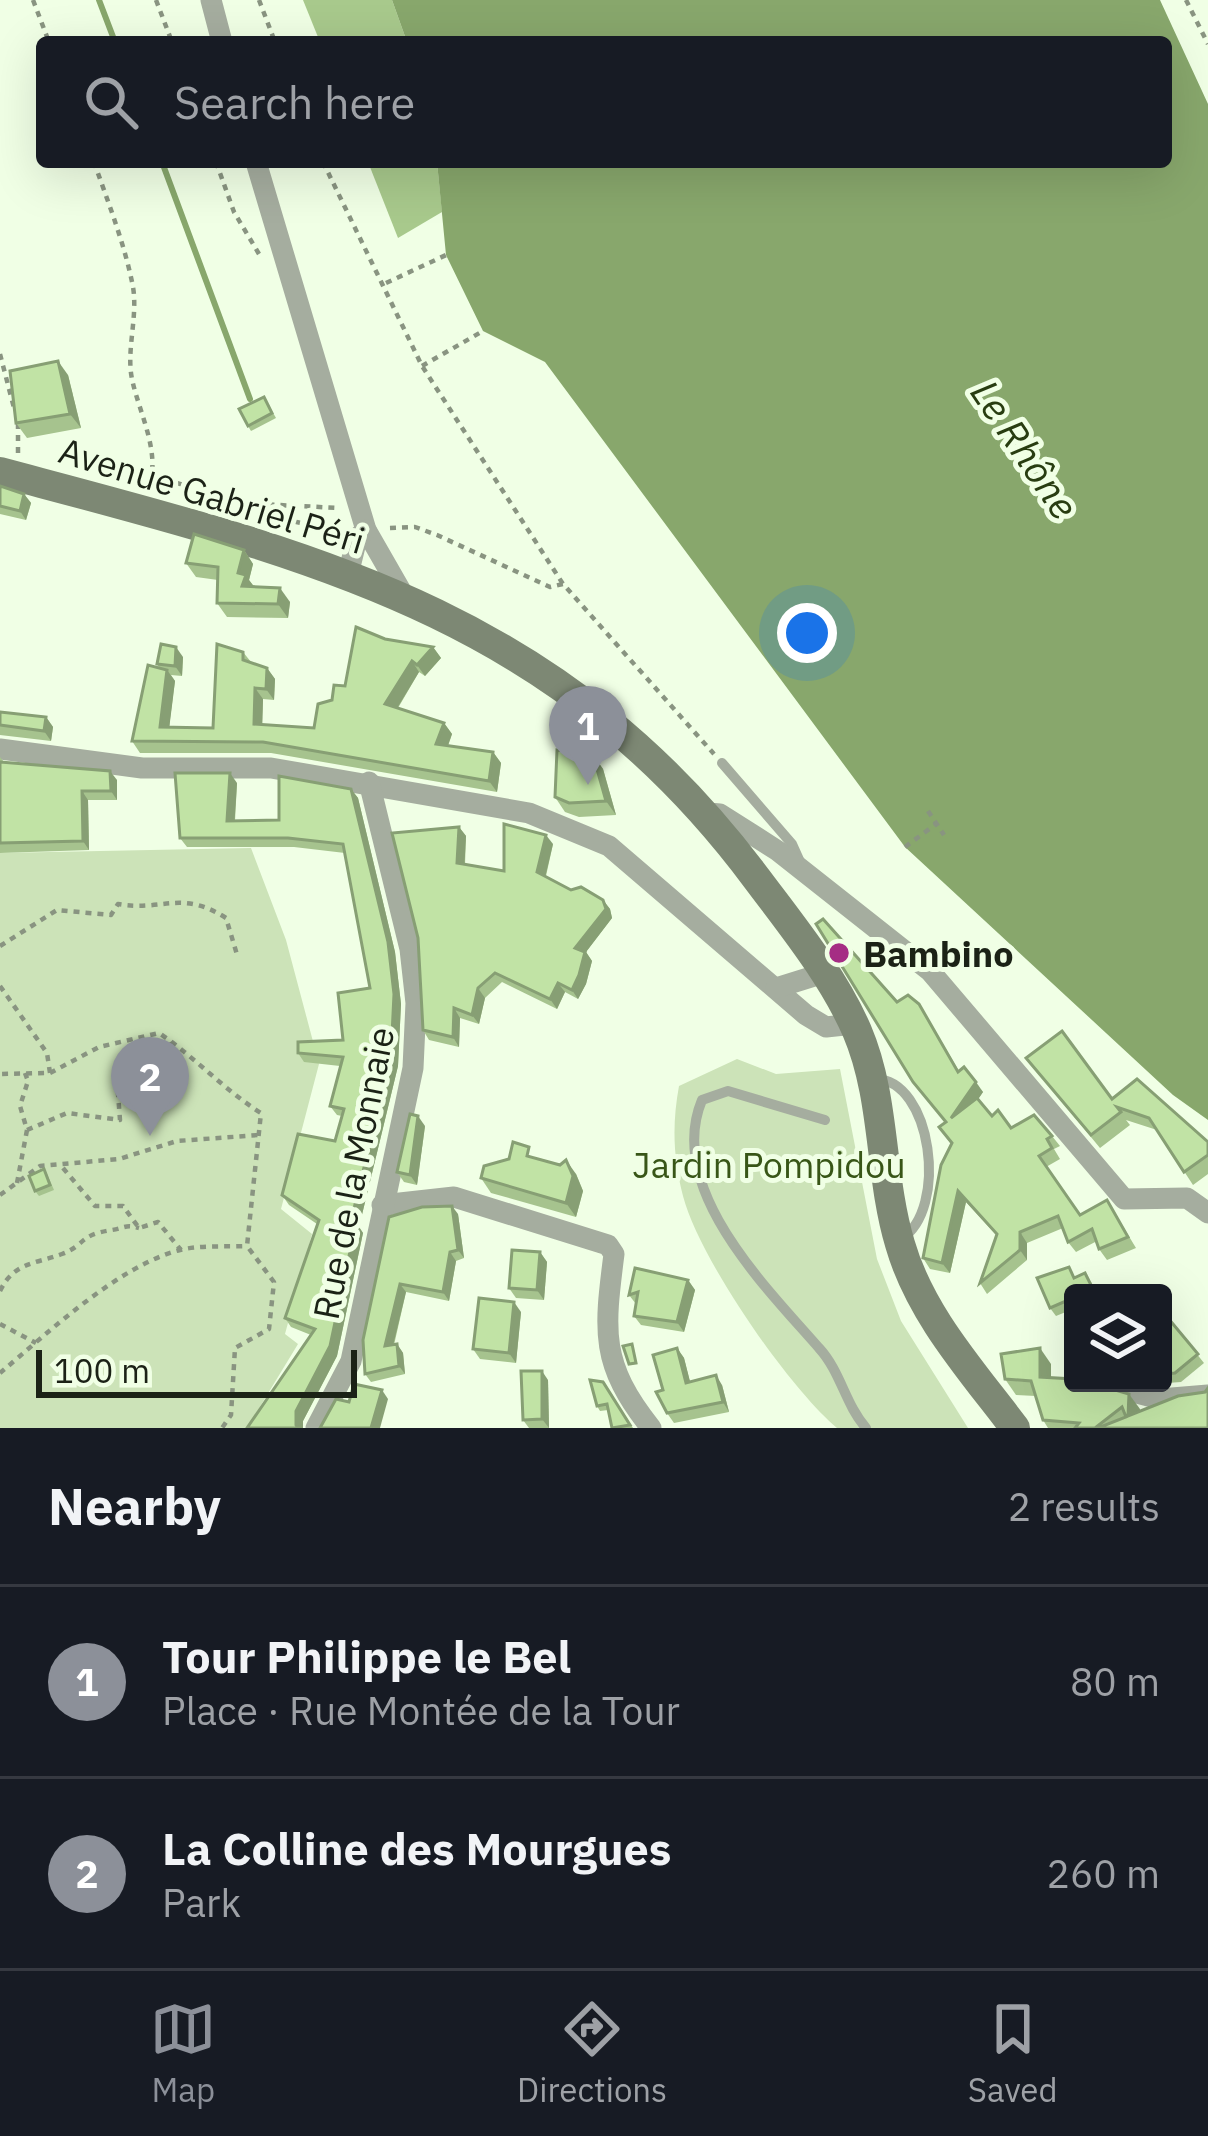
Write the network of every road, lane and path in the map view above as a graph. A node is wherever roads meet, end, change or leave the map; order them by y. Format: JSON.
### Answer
{"nodes":[{"id":1,"x":33,"y":0,"type":"edge"},
{"id":2,"x":156,"y":0,"type":"edge"},
{"id":3,"x":211,"y":0,"type":"edge"},
{"id":4,"x":259,"y":0,"type":"edge"},
{"id":5,"x":1186,"y":0,"type":"edge"},
{"id":6,"x":47,"y":36,"type":"edge"},
{"id":7,"x":170,"y":36,"type":"edge"},
{"id":8,"x":220,"y":36,"type":"edge"},
{"id":9,"x":273,"y":36,"type":"edge"},
{"id":10,"x":1208,"y":44,"type":"edge"},
{"id":11,"x":96,"y":168,"type":"edge"},
{"id":12,"x":218,"y":168,"type":"edge"},
{"id":13,"x":258,"y":168,"type":"edge"},
{"id":14,"x":326,"y":168,"type":"edge"},
{"id":15,"x":446,"y":255,"type":"dead end"},
{"id":16,"x":266,"y":265,"type":"dead end"},
{"id":17,"x":384,"y":284,"type":"junction"},
{"id":18,"x":484,"y":331,"type":"dead end"},
{"id":19,"x":0,"y":354,"type":"edge"},
{"id":20,"x":422,"y":366,"type":"junction"},
{"id":21,"x":9,"y":475,"type":"edge"},
{"id":22,"x":153,"y":475,"type":"junction"},
{"id":23,"x":169,"y":493,"type":"dead end"},
{"id":24,"x":190,"y":498,"type":"dead end"},
{"id":25,"x":345,"y":508,"type":"dead end"},
{"id":26,"x":366,"y":530,"type":"junction"},
{"id":27,"x":348,"y":575,"type":"junction"},
{"id":28,"x":563,"y":584,"type":"junction"},
{"id":29,"x":405,"y":598,"type":"junction"},
{"id":30,"x":0,"y":749,"type":"edge"},
{"id":31,"x":722,"y":763,"type":"joint"},
{"id":32,"x":369,"y":782,"type":"junction"},
{"id":33,"x":928,"y":811,"type":"dead end"},
{"id":34,"x":708,"y":814,"type":"junction"},
{"id":35,"x":936,"y":824,"type":"junction"},
{"id":36,"x":944,"y":835,"type":"dead end"},
{"id":37,"x":905,"y":848,"type":"dead end"},
{"id":38,"x":805,"y":872,"type":"junction"},
{"id":39,"x":774,"y":902,"type":"junction"},
{"id":40,"x":0,"y":946,"type":"edge"},
{"id":41,"x":238,"y":958,"type":"dead end"},
{"id":42,"x":824,"y":974,"type":"junction"},
{"id":43,"x":0,"y":986,"type":"edge"},
{"id":44,"x":776,"y":988,"type":"junction"},
{"id":45,"x":854,"y":1024,"type":"junction"},
{"id":46,"x":173,"y":1042,"type":"junction"},
{"id":47,"x":25,"y":1073,"type":"junction"},
{"id":48,"x":50,"y":1073,"type":"junction"},
{"id":49,"x":0,"y":1074,"type":"edge"},
{"id":50,"x":873,"y":1079,"type":"junction"},
{"id":51,"x":825,"y":1120,"type":"dead end"},
{"id":52,"x":27,"y":1130,"type":"junction"},
{"id":53,"x":259,"y":1135,"type":"junction"},
{"id":54,"x":63,"y":1168,"type":"junction"},
{"id":55,"x":17,"y":1183,"type":"junction"},
{"id":56,"x":0,"y":1195,"type":"edge"},
{"id":57,"x":382,"y":1205,"type":"junction"},
{"id":58,"x":1208,"y":1213,"type":"edge"},
{"id":59,"x":139,"y":1228,"type":"junction"},
{"id":60,"x":898,"y":1240,"type":"junction"},
{"id":61,"x":247,"y":1246,"type":"junction"},
{"id":62,"x":181,"y":1250,"type":"junction"},
{"id":63,"x":0,"y":1291,"type":"edge"},
{"id":64,"x":0,"y":1324,"type":"edge"},
{"id":65,"x":36,"y":1343,"type":"junction"},
{"id":66,"x":0,"y":1372,"type":"edge"},
{"id":67,"x":1133,"y":1392,"type":"edge"},
{"id":68,"x":1208,"y":1395,"type":"edge"},
{"id":69,"x":222,"y":1428,"type":"edge"},
{"id":70,"x":316,"y":1428,"type":"edge"},
{"id":71,"x":651,"y":1428,"type":"edge"},
{"id":72,"x":866,"y":1428,"type":"edge"},
{"id":73,"x":1015,"y":1428,"type":"edge"}],
"edges":[{"from":1,"to":6,"type":"path"},
{"from":2,"to":7,"type":"path"},
{"from":3,"to":8,"type":"street"},
{"from":4,"to":9,"type":"path"},
{"from":5,"to":10,"type":"path"},
{"from":11,"to":22,"type":"path"},
{"from":12,"to":16,"type":"path"},
{"from":13,"to":26,"type":"street"},
{"from":14,"to":17,"type":"path"},
{"from":15,"to":17,"type":"path"},
{"from":17,"to":20,"type":"path"},
{"from":18,"to":20,"type":"path"},
{"from":19,"to":21,"type":"path"},
{"from":20,"to":28,"type":"path"},
{"from":21,"to":27,"type":"main road","name":"Avenue Gabriel Péri"},
{"from":22,"to":23,"type":"path"},
{"from":22,"to":25,"type":"path"},
{"from":24,"to":26,"type":"path"},
{"from":26,"to":27,"type":"street"},
{"from":26,"to":28,"type":"path"},
{"from":26,"to":29,"type":"street"},
{"from":27,"to":29,"type":"main road","name":"Avenue Gabriel Péri"},
{"from":28,"to":31,"type":"path"},
{"from":29,"to":34,"type":"main road","name":"Avenue Gabriel Péri"},
{"from":30,"to":32,"type":"street"},
{"from":31,"to":38,"type":"lane"},
{"from":32,"to":44,"type":"street"},
{"from":32,"to":57,"type":"street","name":"Rue de la Monnaie"},
{"from":33,"to":35,"type":"path"},
{"from":34,"to":38,"type":"street"},
{"from":34,"to":39,"type":"main road","name":"Avenue Gabriel Péri"},
{"from":35,"to":36,"type":"path"},
{"from":35,"to":37,"type":"path"},
{"from":38,"to":39,"type":"street"},
{"from":38,"to":58,"type":"street"},
{"from":39,"to":42,"type":"main road","name":"Avenue Gabriel Péri"},
{"from":40,"to":41,"type":"path"},
{"from":42,"to":44,"type":"street"},
{"from":42,"to":45,"type":"main road","name":"Avenue Gabriel Péri"},
{"from":43,"to":48,"type":"path"},
{"from":44,"to":45,"type":"street"},
{"from":45,"to":50,"type":"main road","name":"Avenue Gabriel Péri"},
{"from":46,"to":48,"type":"path"},
{"from":46,"to":52,"type":"path"},
{"from":46,"to":53,"type":"path"},
{"from":47,"to":48,"type":"path"},
{"from":47,"to":49,"type":"path"},
{"from":47,"to":52,"type":"path"},
{"from":50,"to":60,"type":"main road","name":"Avenue Gabriel Péri"},
{"from":50,"to":60,"type":"lane"},
{"from":51,"to":72,"type":"lane"},
{"from":52,"to":55,"type":"path"},
{"from":53,"to":54,"type":"path"},
{"from":53,"to":61,"type":"path"},
{"from":54,"to":55,"type":"path"},
{"from":54,"to":59,"type":"path"},
{"from":55,"to":56,"type":"path"},
{"from":57,"to":70,"type":"street","name":"Rue de la Monnaie"},
{"from":57,"to":71,"type":"street"},
{"from":59,"to":62,"type":"path"},
{"from":59,"to":63,"type":"path"},
{"from":60,"to":73,"type":"main road","name":"Avenue Gabriel Péri"},
{"from":61,"to":62,"type":"path"},
{"from":61,"to":69,"type":"path"},
{"from":62,"to":65,"type":"path"},
{"from":64,"to":65,"type":"path"},
{"from":65,"to":66,"type":"path"},
{"from":67,"to":68,"type":"street"}]}
